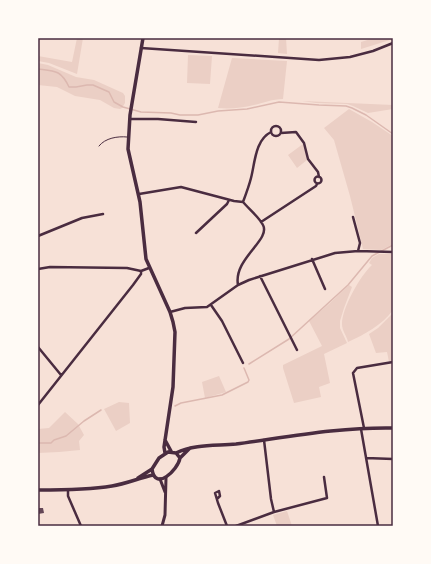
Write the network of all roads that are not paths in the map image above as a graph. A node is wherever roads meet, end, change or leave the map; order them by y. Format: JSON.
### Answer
{"nodes":[{"id":1,"x":143,"y":38,"type":"edge"},
{"id":2,"x":393,"y":43,"type":"edge"},
{"id":3,"x":141,"y":48,"type":"junction"},
{"id":4,"x":130,"y":117,"type":"junction"},
{"id":5,"x":196,"y":122,"type":"dead end"},
{"id":6,"x":271,"y":132,"type":"junction"},
{"id":7,"x":280,"y":133,"type":"junction"},
{"id":8,"x":128,"y":138,"type":"junction"},
{"id":9,"x":99,"y":146,"type":"dead end"},
{"id":10,"x":319,"y":177,"type":"junction"},
{"id":11,"x":317,"y":185,"type":"junction"},
{"id":12,"x":139,"y":194,"type":"junction"},
{"id":13,"x":229,"y":200,"type":"junction"},
{"id":14,"x":242,"y":202,"type":"junction"},
{"id":15,"x":103,"y":214,"type":"dead end"},
{"id":16,"x":353,"y":217,"type":"dead end"},
{"id":17,"x":261,"y":222,"type":"junction"},
{"id":18,"x":196,"y":233,"type":"dead end"},
{"id":19,"x":38,"y":236,"type":"edge"},
{"id":20,"x":358,"y":250,"type":"junction"},
{"id":21,"x":393,"y":252,"type":"edge"},
{"id":22,"x":312,"y":259,"type":"junction"},
{"id":23,"x":149,"y":268,"type":"junction"},
{"id":24,"x":38,"y":269,"type":"edge"},
{"id":25,"x":141,"y":271,"type":"junction"},
{"id":26,"x":260,"y":276,"type":"junction"},
{"id":27,"x":238,"y":285,"type":"junction"},
{"id":28,"x":325,"y":289,"type":"dead end"},
{"id":29,"x":211,"y":305,"type":"junction"},
{"id":30,"x":170,"y":312,"type":"junction"},
{"id":31,"x":38,"y":347,"type":"edge"},
{"id":32,"x":297,"y":350,"type":"dead end"},
{"id":33,"x":393,"y":362,"type":"edge"},
{"id":34,"x":243,"y":363,"type":"dead end"},
{"id":35,"x":61,"y":375,"type":"junction"},
{"id":36,"x":38,"y":405,"type":"edge"},
{"id":37,"x":362,"y":428,"type":"junction"},
{"id":38,"x":393,"y":428,"type":"edge"},
{"id":39,"x":165,"y":440,"type":"junction"},
{"id":40,"x":264,"y":440,"type":"junction"},
{"id":41,"x":191,"y":448,"type":"junction"},
{"id":42,"x":171,"y":451,"type":"junction"},
{"id":43,"x":165,"y":453,"type":"junction"},
{"id":44,"x":176,"y":453,"type":"junction"},
{"id":45,"x":180,"y":458,"type":"junction"},
{"id":46,"x":366,"y":458,"type":"junction"},
{"id":47,"x":393,"y":459,"type":"edge"},
{"id":48,"x":152,"y":469,"type":"junction"},
{"id":49,"x":154,"y":475,"type":"junction"},
{"id":50,"x":324,"y":477,"type":"dead end"},
{"id":51,"x":137,"y":478,"type":"junction"},
{"id":52,"x":166,"y":478,"type":"junction"},
{"id":53,"x":160,"y":479,"type":"junction"},
{"id":54,"x":38,"y":490,"type":"edge"},
{"id":55,"x":68,"y":490,"type":"junction"},
{"id":56,"x":165,"y":492,"type":"junction"},
{"id":57,"x":217,"y":499,"type":"dead end"},
{"id":58,"x":274,"y":512,"type":"junction"},
{"id":59,"x":81,"y":526,"type":"edge"},
{"id":60,"x":162,"y":526,"type":"edge"},
{"id":61,"x":227,"y":526,"type":"edge"},
{"id":62,"x":236,"y":526,"type":"edge"},
{"id":63,"x":378,"y":526,"type":"edge"}],
"edges":[{"from":1,"to":3,"type":"main road"},
{"from":2,"to":3,"type":"street"},
{"from":3,"to":4,"type":"main road"},
{"from":4,"to":5,"type":"street"},
{"from":4,"to":8,"type":"main road"},
{"from":6,"to":7,"type":"street"},
{"from":6,"to":7,"type":"street"},
{"from":6,"to":14,"type":"street"},
{"from":7,"to":10,"type":"street"},
{"from":8,"to":9,"type":"lane"},
{"from":8,"to":12,"type":"main road"},
{"from":10,"to":11,"type":"street"},
{"from":10,"to":11,"type":"street"},
{"from":11,"to":17,"type":"street"},
{"from":12,"to":13,"type":"street"},
{"from":12,"to":23,"type":"main road"},
{"from":13,"to":14,"type":"street"},
{"from":13,"to":18,"type":"street"},
{"from":14,"to":17,"type":"street"},
{"from":15,"to":19,"type":"street"},
{"from":16,"to":20,"type":"street"},
{"from":17,"to":27,"type":"street"},
{"from":20,"to":21,"type":"street"},
{"from":20,"to":22,"type":"street"},
{"from":22,"to":26,"type":"street"},
{"from":22,"to":28,"type":"street"},
{"from":23,"to":25,"type":"street"},
{"from":23,"to":30,"type":"main road"},
{"from":24,"to":25,"type":"street"},
{"from":25,"to":35,"type":"street"},
{"from":26,"to":27,"type":"street"},
{"from":26,"to":32,"type":"street"},
{"from":27,"to":29,"type":"street"},
{"from":29,"to":30,"type":"street"},
{"from":29,"to":34,"type":"street"},
{"from":30,"to":39,"type":"main road"},
{"from":31,"to":35,"type":"street"},
{"from":33,"to":37,"type":"street"},
{"from":35,"to":36,"type":"street"},
{"from":37,"to":38,"type":"main road"},
{"from":37,"to":40,"type":"main road"},
{"from":37,"to":46,"type":"street"},
{"from":39,"to":42,"type":"main road"},
{"from":39,"to":43,"type":"main road"},
{"from":40,"to":41,"type":"main road"},
{"from":40,"to":58,"type":"street"},
{"from":41,"to":44,"type":"main road"},
{"from":41,"to":45,"type":"main road"},
{"from":42,"to":43,"type":"main road"},
{"from":42,"to":44,"type":"main road"},
{"from":43,"to":48,"type":"main road"},
{"from":44,"to":45,"type":"main road"},
{"from":45,"to":52,"type":"main road"},
{"from":46,"to":47,"type":"street"},
{"from":46,"to":63,"type":"street"},
{"from":48,"to":49,"type":"main road"},
{"from":48,"to":51,"type":"main road"},
{"from":49,"to":51,"type":"main road"},
{"from":49,"to":53,"type":"main road"},
{"from":50,"to":58,"type":"street"},
{"from":51,"to":55,"type":"main road"},
{"from":52,"to":53,"type":"main road"},
{"from":52,"to":56,"type":"street"},
{"from":53,"to":56,"type":"street"},
{"from":54,"to":55,"type":"main road"},
{"from":55,"to":59,"type":"street"},
{"from":56,"to":60,"type":"street"},
{"from":57,"to":61,"type":"street"},
{"from":58,"to":62,"type":"street"}]}
